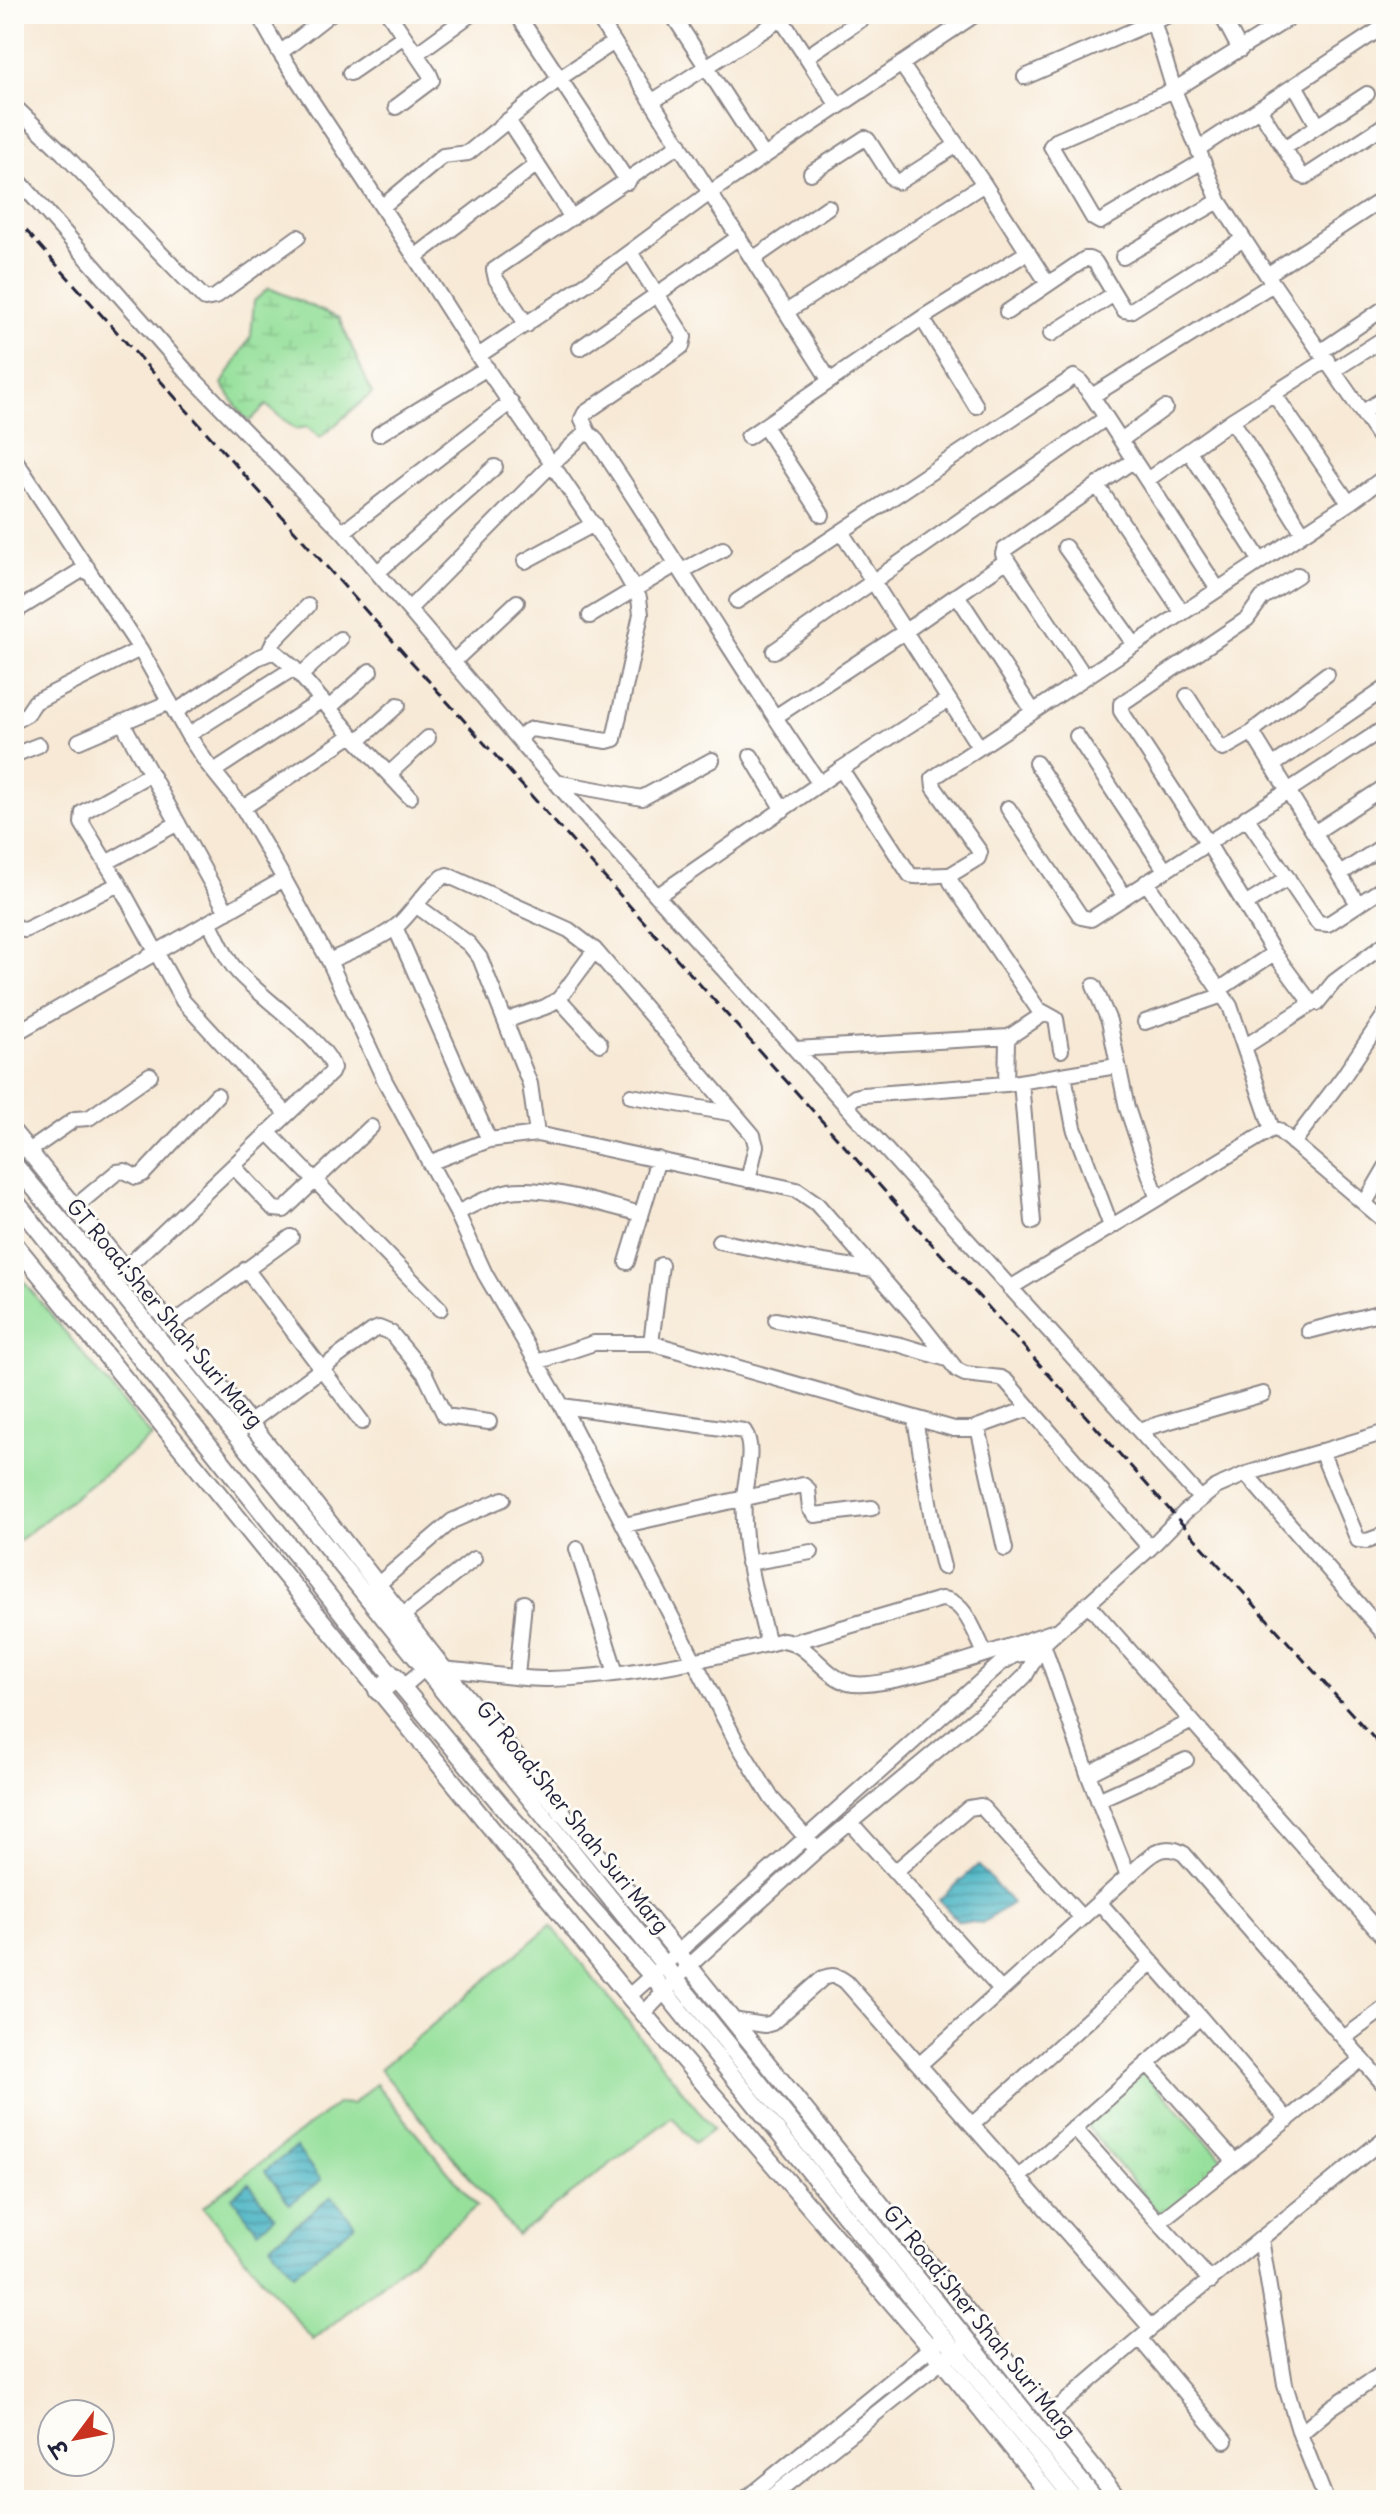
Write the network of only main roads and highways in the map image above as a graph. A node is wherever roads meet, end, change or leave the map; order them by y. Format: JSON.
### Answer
{"nodes":[{"id":1,"x":14,"y":1133,"type":"edge"},
{"id":2,"x":14,"y":1164,"type":"edge"},
{"id":3,"x":14,"y":1199,"type":"edge"},
{"id":4,"x":14,"y":1243,"type":"edge"},
{"id":5,"x":118,"y":1274,"type":"junction"},
{"id":6,"x":181,"y":1352,"type":"junction"},
{"id":7,"x":372,"y":1590,"type":"junction"},
{"id":8,"x":434,"y":1668,"type":"junction"},
{"id":9,"x":392,"y":1685,"type":"junction"},
{"id":10,"x":657,"y":1970,"type":"junction"},
{"id":11,"x":944,"y":2338,"type":"junction"},
{"id":12,"x":956,"y":2352,"type":"junction"},
{"id":13,"x":1054,"y":2500,"type":"edge"},
{"id":14,"x":1075,"y":2500,"type":"edge"},
{"id":15,"x":1096,"y":2500,"type":"edge"},
{"id":16,"x":1119,"y":2500,"type":"edge"}],
"edges":[{"from":1,"to":5,"type":"main road"},
{"from":2,"to":5,"type":"main road","name":"GT Road;Sher Shah Suri Marg"},
{"from":3,"to":9,"type":"main road","name":"GT Road;Sher Shah Suri Marg"},
{"from":4,"to":9,"type":"main road"},
{"from":5,"to":6,"type":"main road","name":"GT Road;Sher Shah Suri Marg"},
{"from":5,"to":6,"type":"main road"},
{"from":6,"to":7,"type":"main road","name":"GT Road;Sher Shah Suri Marg"},
{"from":6,"to":7,"type":"main road"},
{"from":7,"to":8,"type":"main road","name":"GT Road;Sher Shah Suri Marg"},
{"from":7,"to":8,"type":"main road"},
{"from":8,"to":10,"type":"main road","name":"GT Road;Sher Shah Suri Marg"},
{"from":8,"to":16,"type":"main road"},
{"from":9,"to":10,"type":"main road","name":"GT Road;Sher Shah Suri Marg"},
{"from":9,"to":11,"type":"main road"},
{"from":10,"to":11,"type":"main road","name":"GT Road;Sher Shah Suri Marg"},
{"from":11,"to":12,"type":"main road","name":"GT Road;Sher Shah Suri Marg"},
{"from":11,"to":12,"type":"main road"},
{"from":12,"to":13,"type":"main road"},
{"from":12,"to":14,"type":"main road","name":"GT Road;Sher Shah Suri Marg"},
{"from":12,"to":15,"type":"main road","name":"GT Road;Sher Shah Suri Marg"}]}
